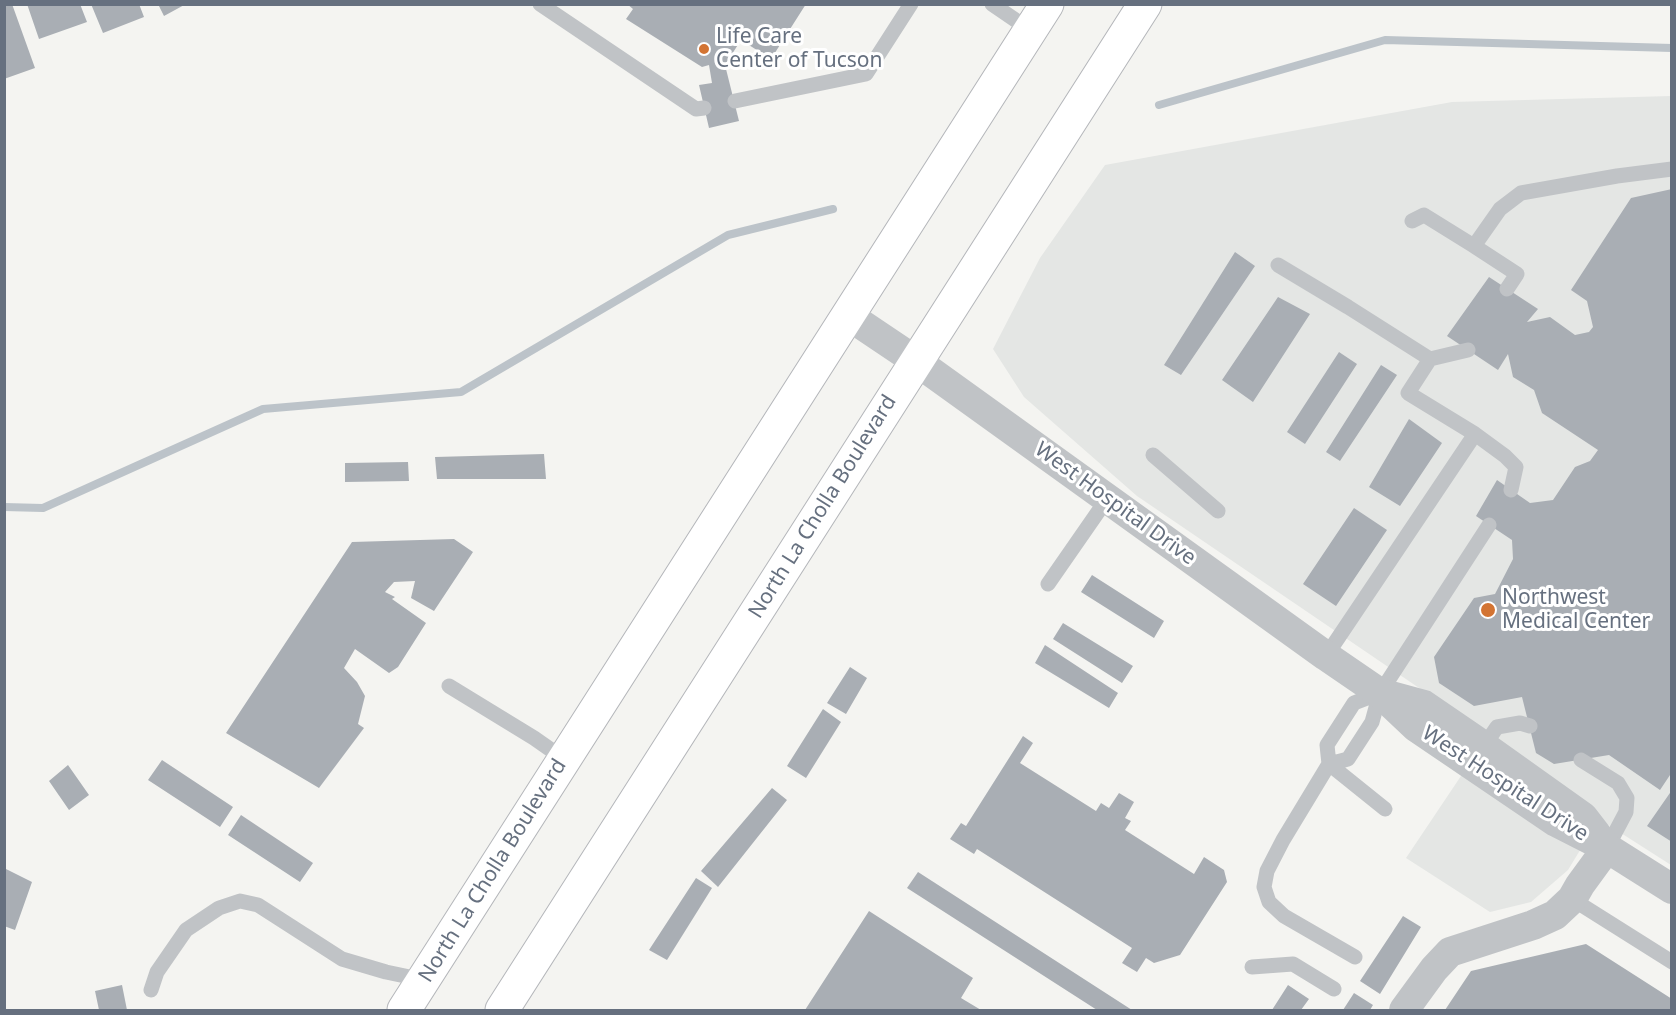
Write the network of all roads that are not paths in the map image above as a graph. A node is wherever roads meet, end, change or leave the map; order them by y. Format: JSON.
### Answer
{"nodes":[{"id":1,"x":540,"y":4,"type":"edge"},
{"id":2,"x":911,"y":4,"type":"edge"},
{"id":3,"x":992,"y":4,"type":"edge"},
{"id":4,"x":1145,"y":4,"type":"edge"},
{"id":5,"x":1039,"y":17,"type":"edge"},
{"id":6,"x":735,"y":101,"type":"dead end"},
{"id":7,"x":704,"y":108,"type":"dead end"},
{"id":8,"x":1671,"y":169,"type":"edge"},
{"id":9,"x":1412,"y":221,"type":"dead end"},
{"id":10,"x":1474,"y":246,"type":"junction"},
{"id":11,"x":1278,"y":265,"type":"dead end"},
{"id":12,"x":1507,"y":289,"type":"dead end"},
{"id":13,"x":849,"y":316,"type":"junction"},
{"id":14,"x":1467,"y":350,"type":"dead end"},
{"id":15,"x":1430,"y":359,"type":"junction"},
{"id":16,"x":916,"y":361,"type":"junction"},
{"id":17,"x":1474,"y":434,"type":"junction"},
{"id":18,"x":1153,"y":455,"type":"dead end"},
{"id":19,"x":1511,"y":490,"type":"dead end"},
{"id":20,"x":1107,"y":499,"type":"junction"},
{"id":21,"x":1218,"y":512,"type":"dead end"},
{"id":22,"x":1489,"y":525,"type":"dead end"},
{"id":23,"x":1048,"y":584,"type":"dead end"},
{"id":24,"x":1326,"y":656,"type":"junction"},
{"id":25,"x":449,"y":686,"type":"dead end"},
{"id":26,"x":1380,"y":693,"type":"junction"},
{"id":27,"x":1530,"y":726,"type":"dead end"},
{"id":28,"x":1484,"y":746,"type":"junction"},
{"id":29,"x":564,"y":759,"type":"junction"},
{"id":30,"x":1581,"y":760,"type":"dead end"},
{"id":31,"x":1329,"y":765,"type":"junction"},
{"id":32,"x":1385,"y":809,"type":"dead end"},
{"id":33,"x":1606,"y":848,"type":"junction"},
{"id":34,"x":1671,"y":889,"type":"edge"},
{"id":35,"x":1572,"y":899,"type":"junction"},
{"id":36,"x":1355,"y":957,"type":"dead end"},
{"id":37,"x":1671,"y":962,"type":"edge"},
{"id":38,"x":1252,"y":967,"type":"dead end"},
{"id":39,"x":424,"y":980,"type":"junction"},
{"id":40,"x":1334,"y":989,"type":"dead end"},
{"id":41,"x":151,"y":990,"type":"dead end"},
{"id":42,"x":404,"y":1011,"type":"edge"},
{"id":43,"x":502,"y":1011,"type":"edge"},
{"id":44,"x":1404,"y":1011,"type":"edge"}],
"edges":[{"from":1,"to":7,"type":"lane"},
{"from":2,"to":6,"type":"lane"},
{"from":3,"to":5,"type":"lane"},
{"from":4,"to":16,"type":"main road","name":"North La Cholla Boulevard"},
{"from":5,"to":13,"type":"main road","name":"North La Cholla Boulevard"},
{"from":8,"to":10,"type":"lane"},
{"from":9,"to":10,"type":"lane"},
{"from":10,"to":12,"type":"lane"},
{"from":11,"to":15,"type":"lane"},
{"from":13,"to":16,"type":"street","name":"West Hospital Drive"},
{"from":13,"to":29,"type":"main road","name":"North La Cholla Boulevard"},
{"from":14,"to":15,"type":"lane"},
{"from":15,"to":17,"type":"lane"},
{"from":16,"to":20,"type":"street","name":"West Hospital Drive"},
{"from":16,"to":43,"type":"main road","name":"North La Cholla Boulevard"},
{"from":17,"to":19,"type":"lane"},
{"from":17,"to":24,"type":"lane"},
{"from":18,"to":21,"type":"lane"},
{"from":20,"to":23,"type":"lane"},
{"from":20,"to":24,"type":"street","name":"West Hospital Drive"},
{"from":22,"to":26,"type":"lane"},
{"from":24,"to":26,"type":"street","name":"West Hospital Drive"},
{"from":25,"to":29,"type":"lane"},
{"from":26,"to":28,"type":"street","name":"West Hospital Drive"},
{"from":26,"to":31,"type":"lane"},
{"from":26,"to":31,"type":"lane"},
{"from":26,"to":33,"type":"street","name":"West Hospital Drive"},
{"from":27,"to":28,"type":"lane"},
{"from":28,"to":33,"type":"street","name":"West Hospital Drive"},
{"from":29,"to":39,"type":"main road","name":"North La Cholla Boulevard"},
{"from":30,"to":33,"type":"lane"},
{"from":31,"to":32,"type":"lane"},
{"from":31,"to":36,"type":"lane"},
{"from":33,"to":34,"type":"street","name":"West Hospital Drive"},
{"from":33,"to":35,"type":"street"},
{"from":35,"to":37,"type":"lane"},
{"from":35,"to":44,"type":"street"},
{"from":38,"to":40,"type":"lane"},
{"from":39,"to":41,"type":"lane"},
{"from":39,"to":42,"type":"main road","name":"North La Cholla Boulevard"}]}
